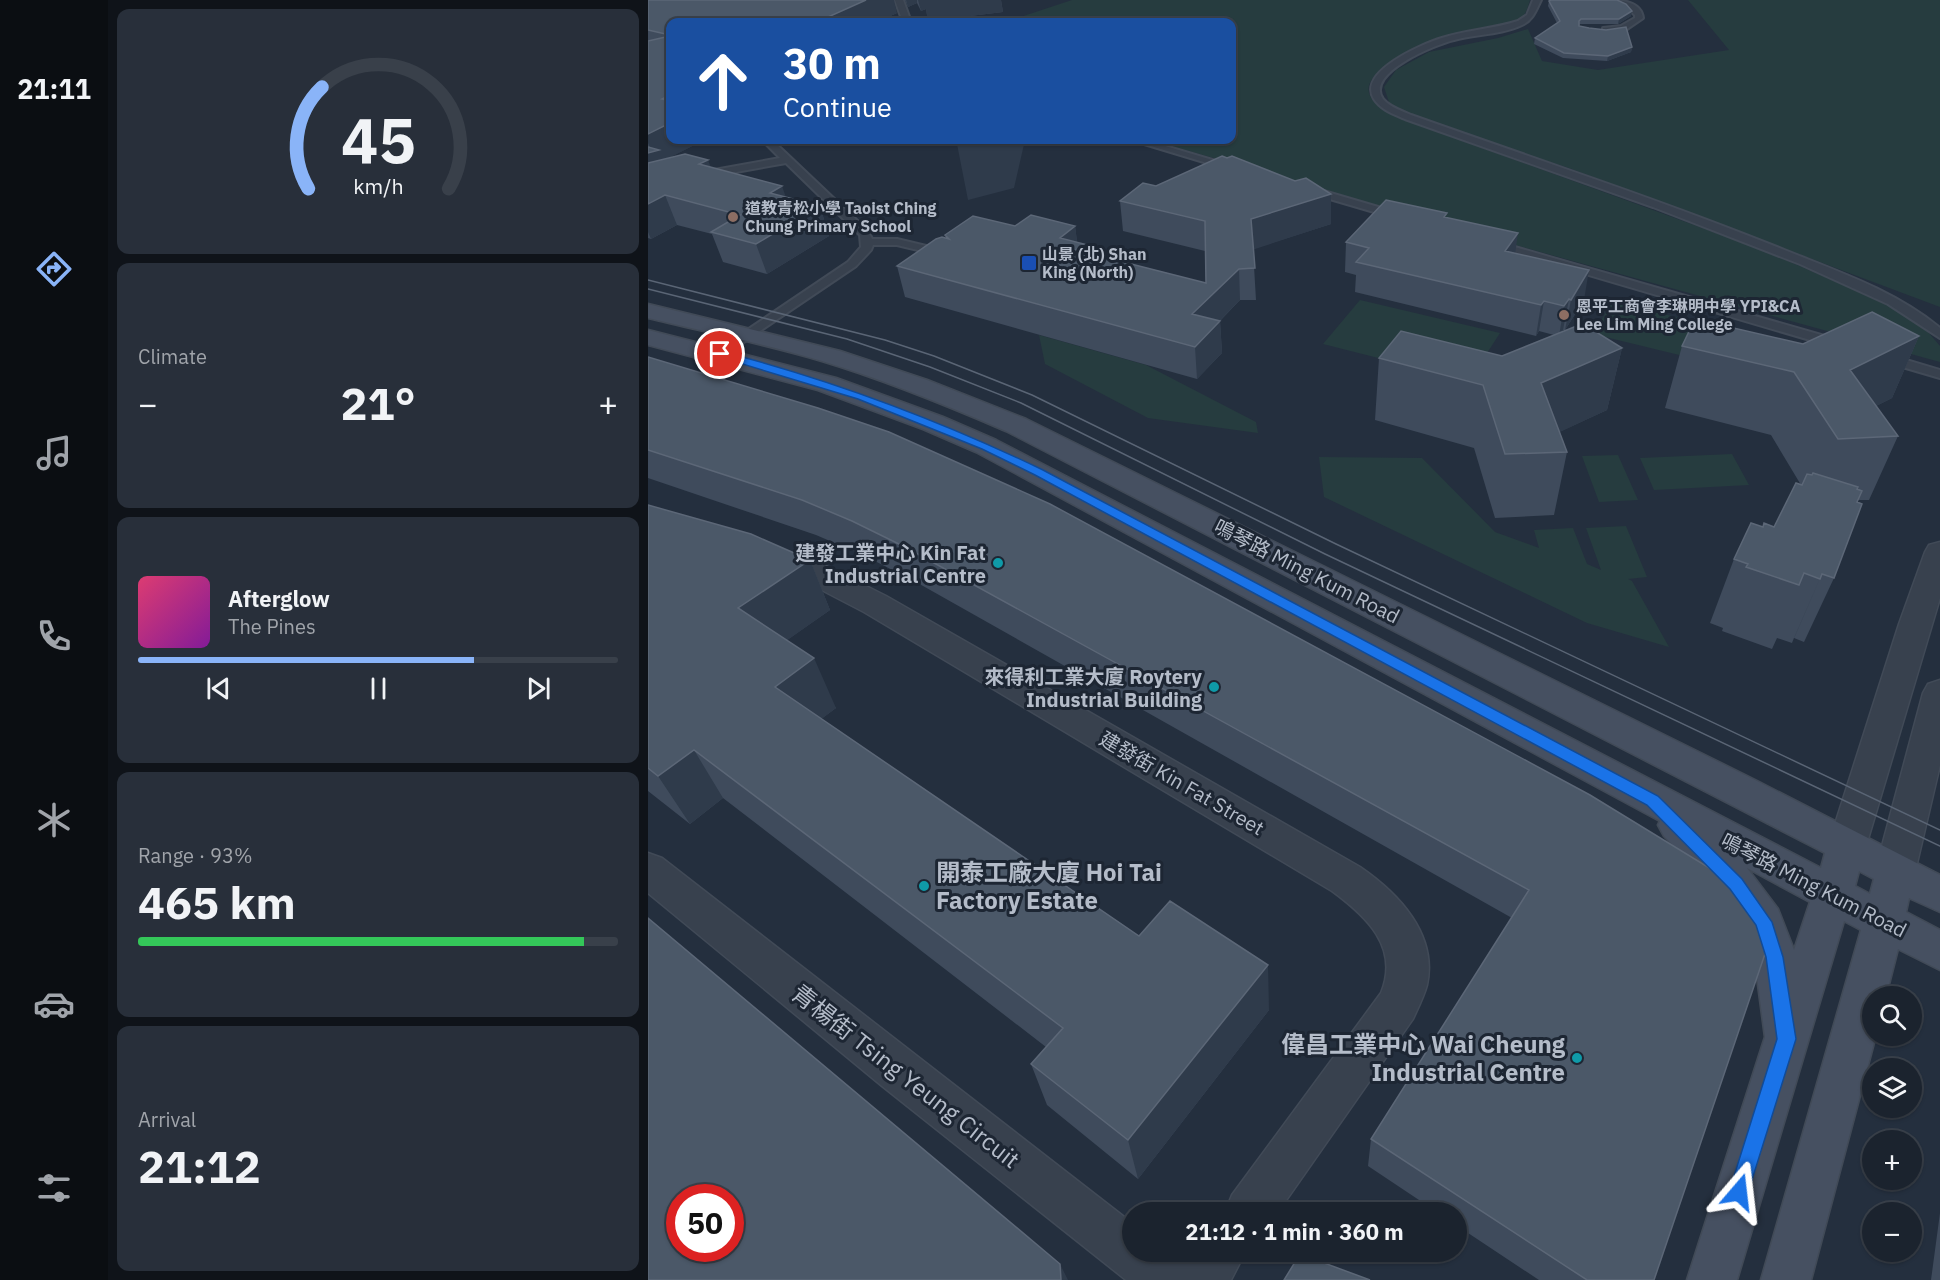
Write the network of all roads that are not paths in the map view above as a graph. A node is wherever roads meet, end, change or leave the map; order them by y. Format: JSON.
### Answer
{"nodes":[{"id":1,"x":899,"y":0,"type":"edge"},
{"id":2,"x":1537,"y":0,"type":"edge"},
{"id":3,"x":1610,"y":0,"type":"edge"},
{"id":4,"x":906,"y":18,"type":"edge"},
{"id":5,"x":1597,"y":30,"type":"edge"},
{"id":6,"x":771,"y":144,"type":"edge"},
{"id":7,"x":1150,"y":144,"type":"edge"},
{"id":8,"x":788,"y":160,"type":"junction"},
{"id":9,"x":1239,"y":169,"type":"edge"},
{"id":10,"x":690,"y":178,"type":"edge"},
{"id":11,"x":1296,"y":186,"type":"edge"},
{"id":12,"x":1410,"y":219,"type":"edge"},
{"id":13,"x":1479,"y":239,"type":"edge"},
{"id":14,"x":868,"y":243,"type":"junction"},
{"id":15,"x":943,"y":253,"type":"edge"},
{"id":16,"x":648,"y":311,"type":"edge"},
{"id":17,"x":1940,"y":334,"type":"edge"},
{"id":18,"x":648,"y":337,"type":"edge"},
{"id":19,"x":734,"y":344,"type":"junction"},
{"id":20,"x":1855,"y":349,"type":"edge"},
{"id":21,"x":1876,"y":355,"type":"edge"},
{"id":22,"x":1940,"y":374,"type":"edge"},
{"id":23,"x":749,"y":552,"type":"edge"},
{"id":24,"x":1940,"y":552,"type":"edge"},
{"id":25,"x":1940,"y":693,"type":"edge"},
{"id":26,"x":1652,"y":801,"type":"junction"},
{"id":27,"x":1847,"y":846,"type":"junction"},
{"id":28,"x":648,"y":870,"type":"edge"},
{"id":29,"x":1895,"y":872,"type":"junction"},
{"id":30,"x":1833,"y":895,"type":"junction"},
{"id":31,"x":1940,"y":895,"type":"edge"},
{"id":32,"x":1883,"y":921,"type":"junction"},
{"id":33,"x":1940,"y":951,"type":"edge"},
{"id":34,"x":1786,"y":1039,"type":"junction"},
{"id":35,"x":1256,"y":1202,"type":"edge"},
{"id":36,"x":1213,"y":1262,"type":"edge"},
{"id":37,"x":1166,"y":1280,"type":"edge"},
{"id":38,"x":1200,"y":1280,"type":"edge"},
{"id":39,"x":1712,"y":1280,"type":"edge"},
{"id":40,"x":1786,"y":1280,"type":"edge"}],
"edges":[{"from":1,"to":4,"type":"lane"},
{"from":2,"to":17,"type":"lane"},
{"from":3,"to":5,"type":"lane"},
{"from":6,"to":8,"type":"lane"},
{"from":7,"to":9,"type":"lane"},
{"from":8,"to":10,"type":"lane"},
{"from":8,"to":14,"type":"lane"},
{"from":11,"to":12,"type":"lane"},
{"from":13,"to":20,"type":"lane"},
{"from":14,"to":15,"type":"lane"},
{"from":14,"to":19,"type":"lane"},
{"from":16,"to":19,"type":"main road","name":"鳴琴路 Ming Kum Road"},
{"from":18,"to":19,"type":"main road","name":"鳴琴路 Ming Kum Road"},
{"from":19,"to":26,"type":"main road","name":"鳴琴路 Ming Kum Road"},
{"from":19,"to":27,"type":"main road","name":"鳴琴路 Ming Kum Road"},
{"from":21,"to":22,"type":"lane"},
{"from":23,"to":35,"type":"street","name":"建發街 Kin Fat Street"},
{"from":24,"to":27,"type":"street"},
{"from":25,"to":29,"type":"street"},
{"from":26,"to":30,"type":"main road","name":"鳴琴路 Ming Kum Road"},
{"from":26,"to":34,"type":"main road"},
{"from":27,"to":29,"type":"main road","name":"鳴琴路 Ming Kum Road"},
{"from":27,"to":30,"type":"main road"},
{"from":28,"to":37,"type":"street","name":"青楊街 Tsing Yeung Circuit"},
{"from":29,"to":31,"type":"main road","name":"鳴琴路 Ming Kum Road"},
{"from":29,"to":32,"type":"main road"},
{"from":30,"to":32,"type":"main road","name":"鳴琴路 Ming Kum Road"},
{"from":30,"to":34,"type":"main road"},
{"from":32,"to":33,"type":"main road","name":"鳴琴路 Ming Kum Road"},
{"from":32,"to":40,"type":"main road"},
{"from":34,"to":39,"type":"main road"},
{"from":36,"to":38,"type":"street"}]}
